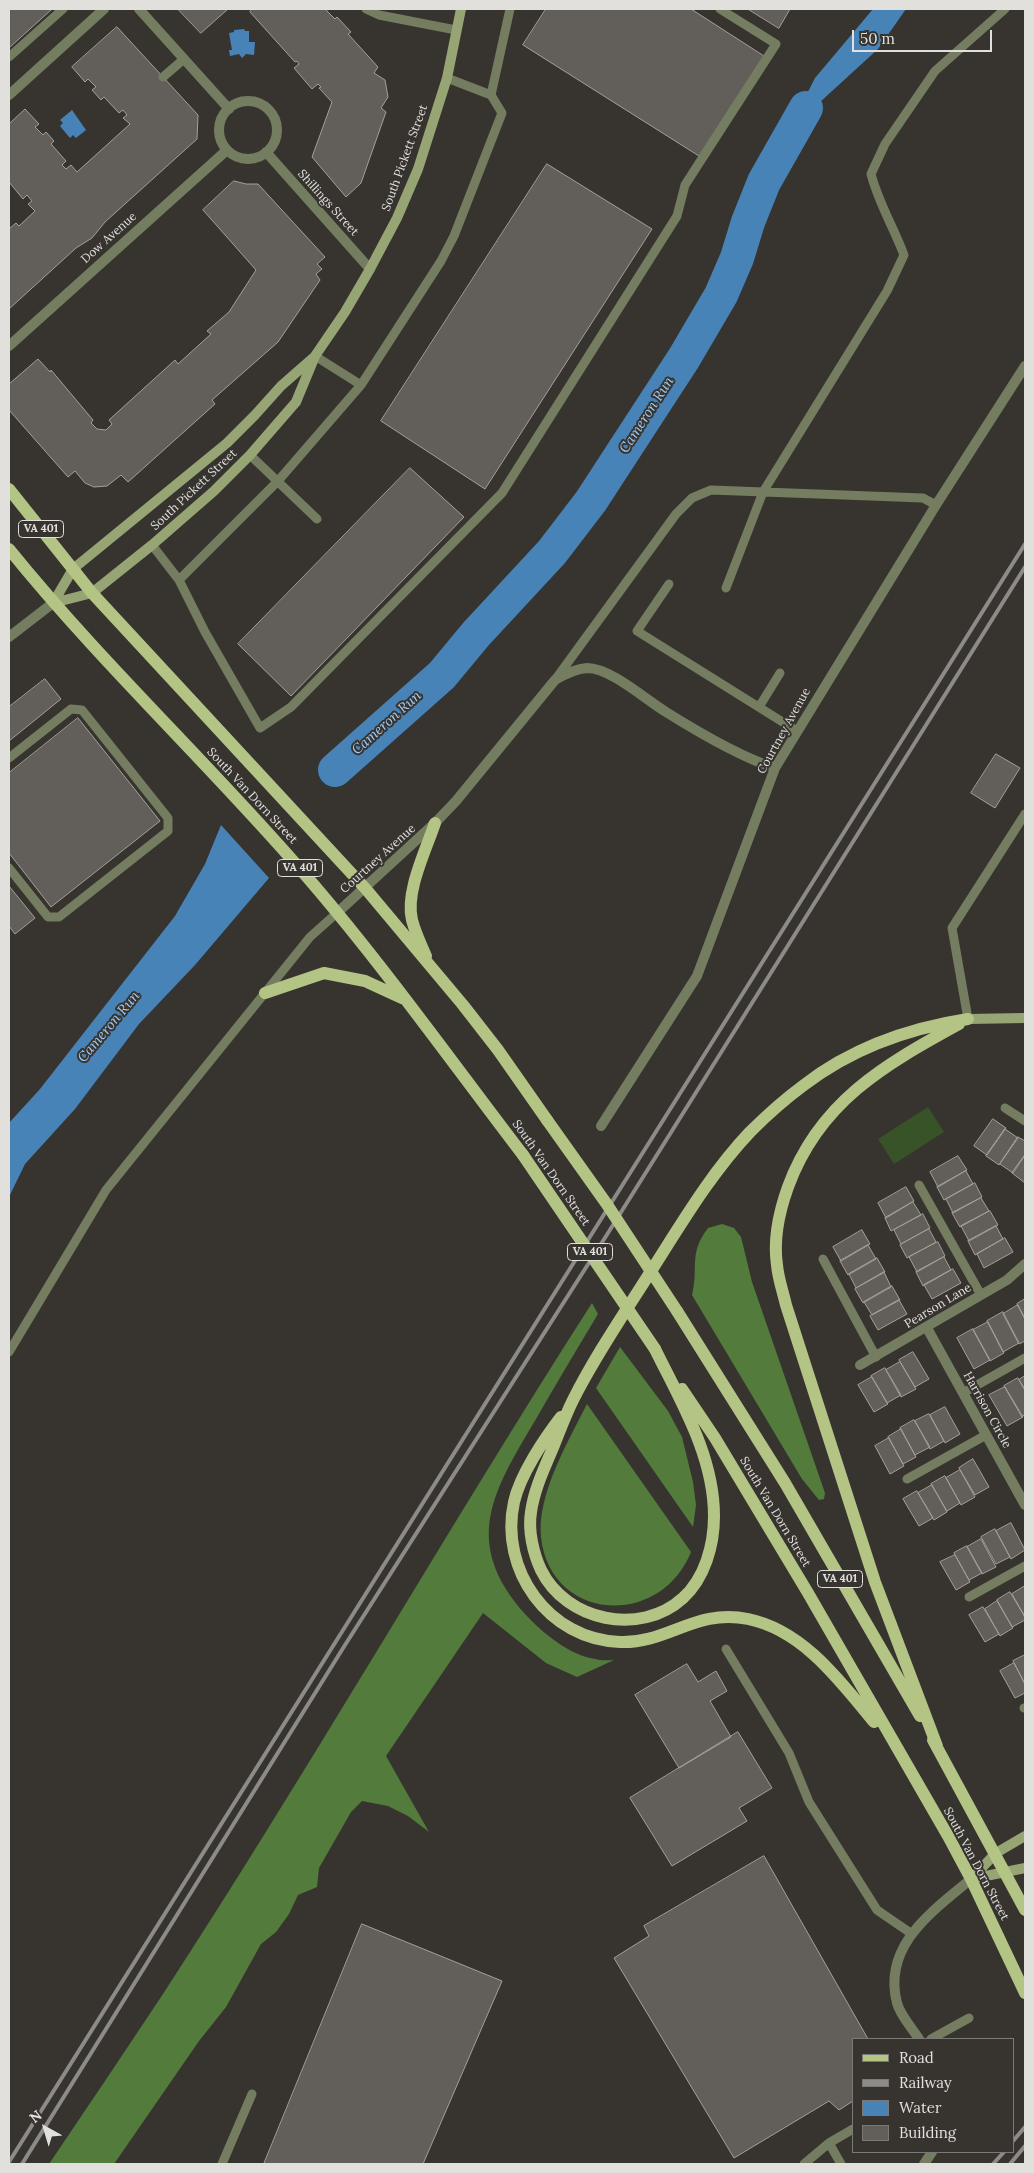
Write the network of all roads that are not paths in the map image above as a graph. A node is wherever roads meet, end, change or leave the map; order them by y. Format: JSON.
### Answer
{"nodes":[{"id":1,"x":63,"y":9,"type":"edge"},
{"id":2,"x":104,"y":9,"type":"edge"},
{"id":3,"x":139,"y":9,"type":"edge"},
{"id":4,"x":366,"y":9,"type":"edge"},
{"id":5,"x":461,"y":9,"type":"edge"},
{"id":6,"x":510,"y":9,"type":"edge"},
{"id":7,"x":720,"y":9,"type":"edge"},
{"id":8,"x":1005,"y":9,"type":"edge"},
{"id":9,"x":456,"y":30,"type":"junction"},
{"id":10,"x":9,"y":58,"type":"edge"},
{"id":11,"x":184,"y":59,"type":"junction"},
{"id":12,"x":163,"y":77,"type":"dead end"},
{"id":13,"x":447,"y":78,"type":"junction"},
{"id":14,"x":9,"y":95,"type":"edge"},
{"id":15,"x":491,"y":95,"type":"junction"},
{"id":16,"x":229,"y":109,"type":"junction"},
{"id":17,"x":227,"y":150,"type":"junction"},
{"id":18,"x":266,"y":152,"type":"junction"},
{"id":19,"x":370,"y":269,"type":"junction"},
{"id":20,"x":9,"y":346,"type":"edge"},
{"id":21,"x":315,"y":356,"type":"junction"},
{"id":22,"x":1025,"y":366,"type":"edge"},
{"id":23,"x":361,"y":385,"type":"junction"},
{"id":24,"x":250,"y":454,"type":"junction"},
{"id":25,"x":278,"y":481,"type":"junction"},
{"id":26,"x":9,"y":489,"type":"edge"},
{"id":27,"x":763,"y":492,"type":"junction"},
{"id":28,"x":936,"y":505,"type":"junction"},
{"id":29,"x":317,"y":519,"type":"dead end"},
{"id":30,"x":152,"y":545,"type":"junction"},
{"id":31,"x":9,"y":549,"type":"edge"},
{"id":32,"x":73,"y":569,"type":"junction"},
{"id":33,"x":179,"y":580,"type":"junction"},
{"id":34,"x":669,"y":584,"type":"dead end"},
{"id":35,"x":726,"y":588,"type":"dead end"},
{"id":36,"x":92,"y":593,"type":"junction"},
{"id":37,"x":52,"y":602,"type":"junction"},
{"id":38,"x":9,"y":637,"type":"edge"},
{"id":39,"x":780,"y":673,"type":"dead end"},
{"id":40,"x":555,"y":680,"type":"junction"},
{"id":41,"x":759,"y":707,"type":"junction"},
{"id":42,"x":797,"y":731,"type":"junction"},
{"id":43,"x":9,"y":758,"type":"edge"},
{"id":44,"x":775,"y":768,"type":"junction"},
{"id":45,"x":1025,"y":814,"type":"edge"},
{"id":46,"x":435,"y":823,"type":"junction"},
{"id":47,"x":9,"y":868,"type":"edge"},
{"id":48,"x":365,"y":888,"type":"junction"},
{"id":49,"x":338,"y":912,"type":"junction"},
{"id":50,"x":430,"y":968,"type":"junction"},
{"id":51,"x":265,"y":993,"type":"junction"},
{"id":52,"x":404,"y":999,"type":"junction"},
{"id":53,"x":1025,"y":1018,"type":"edge"},
{"id":54,"x":968,"y":1019,"type":"junction"},
{"id":55,"x":1005,"y":1108,"type":"dead end"},
{"id":56,"x":1025,"y":1121,"type":"edge"},
{"id":57,"x":601,"y":1126,"type":"dead end"},
{"id":58,"x":919,"y":1185,"type":"dead end"},
{"id":59,"x":823,"y":1259,"type":"dead end"},
{"id":60,"x":1025,"y":1264,"type":"edge"},
{"id":61,"x":981,"y":1295,"type":"junction"},
{"id":62,"x":927,"y":1328,"type":"junction"},
{"id":63,"x":655,"y":1349,"type":"junction"},
{"id":64,"x":9,"y":1352,"type":"edge"},
{"id":65,"x":876,"y":1357,"type":"junction"},
{"id":66,"x":1025,"y":1358,"type":"edge"},
{"id":67,"x":860,"y":1365,"type":"dead end"},
{"id":68,"x":963,"y":1393,"type":"junction"},
{"id":69,"x":573,"y":1401,"type":"junction"},
{"id":70,"x":986,"y":1434,"type":"junction"},
{"id":71,"x":907,"y":1479,"type":"dead end"},
{"id":72,"x":1025,"y":1505,"type":"edge"},
{"id":73,"x":1025,"y":1566,"type":"edge"},
{"id":74,"x":969,"y":1597,"type":"dead end"},
{"id":75,"x":726,"y":1649,"type":"dead end"},
{"id":76,"x":937,"y":1746,"type":"junction"},
{"id":77,"x":898,"y":1751,"type":"junction"},
{"id":78,"x":1025,"y":1836,"type":"edge"},
{"id":79,"x":996,"y":1853,"type":"junction"},
{"id":80,"x":1025,"y":1868,"type":"edge"},
{"id":81,"x":1006,"y":1872,"type":"junction"},
{"id":82,"x":971,"y":1878,"type":"junction"},
{"id":83,"x":1025,"y":1910,"type":"edge"},
{"id":84,"x":912,"y":1934,"type":"junction"},
{"id":85,"x":1025,"y":1993,"type":"edge"},
{"id":86,"x":969,"y":2018,"type":"dead end"},
{"id":87,"x":918,"y":2038,"type":"edge"},
{"id":88,"x":933,"y":2038,"type":"edge"},
{"id":89,"x":252,"y":2094,"type":"dead end"},
{"id":90,"x":852,"y":2130,"type":"edge"},
{"id":91,"x":829,"y":2144,"type":"junction"},
{"id":92,"x":931,"y":2153,"type":"edge"},
{"id":93,"x":222,"y":2164,"type":"edge"},
{"id":94,"x":804,"y":2164,"type":"edge"},
{"id":95,"x":841,"y":2164,"type":"edge"},
{"id":96,"x":924,"y":2164,"type":"edge"}],
"edges":[{"from":1,"to":10,"type":"lane"},
{"from":2,"to":14,"type":"street"},
{"from":3,"to":11,"type":"street"},
{"from":4,"to":9,"type":"lane"},
{"from":5,"to":9,"type":"main road","name":"South Pickett Street"},
{"from":6,"to":15,"type":"lane"},
{"from":7,"to":33,"type":"lane"},
{"from":8,"to":27,"type":"lane"},
{"from":9,"to":13,"type":"main road","name":"South Pickett Street"},
{"from":11,"to":12,"type":"lane"},
{"from":11,"to":16,"type":"street"},
{"from":13,"to":15,"type":"lane"},
{"from":13,"to":19,"type":"main road","name":"South Pickett Street"},
{"from":15,"to":23,"type":"lane"},
{"from":16,"to":17,"type":"street"},
{"from":16,"to":18,"type":"street"},
{"from":17,"to":18,"type":"street"},
{"from":17,"to":20,"type":"street","name":"Dow Avenue"},
{"from":18,"to":19,"type":"street","name":"Shillings Street"},
{"from":19,"to":21,"type":"main road","name":"South Pickett Street"},
{"from":21,"to":23,"type":"lane"},
{"from":21,"to":24,"type":"main road","name":"South Pickett Street"},
{"from":21,"to":32,"type":"main road","name":"South Pickett Street"},
{"from":22,"to":28,"type":"street","name":"Courtney Avenue"},
{"from":23,"to":25,"type":"lane"},
{"from":24,"to":25,"type":"lane"},
{"from":24,"to":30,"type":"main road","name":"South Pickett Street"},
{"from":25,"to":29,"type":"lane"},
{"from":25,"to":33,"type":"lane"},
{"from":26,"to":32,"type":"main road","name":"South Van Dorn Street","number":"VA 401"},
{"from":27,"to":28,"type":"lane"},
{"from":27,"to":35,"type":"lane"},
{"from":27,"to":40,"type":"lane"},
{"from":28,"to":42,"type":"street","name":"Courtney Avenue"},
{"from":30,"to":33,"type":"lane"},
{"from":30,"to":36,"type":"main road","name":"South Pickett Street"},
{"from":31,"to":37,"type":"main road","name":"South Van Dorn Street","number":"VA 401"},
{"from":32,"to":36,"type":"main road","name":"South Van Dorn Street","number":"VA 401"},
{"from":32,"to":37,"type":"main road","name":"South Pickett Street"},
{"from":34,"to":41,"type":"lane"},
{"from":36,"to":37,"type":"main road","name":"South Pickett Street"},
{"from":36,"to":48,"type":"main road","name":"South Van Dorn Street","number":"VA 401"},
{"from":37,"to":38,"type":"street","name":"South Pickett Street"},
{"from":37,"to":49,"type":"main road","name":"South Van Dorn Street","number":"VA 401"},
{"from":39,"to":41,"type":"lane"},
{"from":40,"to":44,"type":"street"},
{"from":40,"to":46,"type":"street","name":"Courtney Avenue"},
{"from":41,"to":42,"type":"lane"},
{"from":42,"to":44,"type":"street","name":"Courtney Avenue"},
{"from":43,"to":47,"type":"lane"},
{"from":44,"to":57,"type":"street","name":"Courtney Avenue"},
{"from":45,"to":54,"type":"lane"},
{"from":46,"to":48,"type":"street","name":"Courtney Avenue"},
{"from":46,"to":50,"type":"main road"},
{"from":48,"to":49,"type":"street","name":"Courtney Avenue"},
{"from":48,"to":50,"type":"main road","name":"South Van Dorn Street","number":"VA 401"},
{"from":49,"to":51,"type":"lane"},
{"from":49,"to":52,"type":"main road","name":"South Van Dorn Street","number":"VA 401"},
{"from":50,"to":76,"type":"main road","name":"South Van Dorn Street","number":"VA 401","bridge":true},
{"from":51,"to":52,"type":"main road"},
{"from":51,"to":64,"type":"lane"},
{"from":52,"to":63,"type":"main road","name":"South Van Dorn Street","number":"VA 401","bridge":true},
{"from":53,"to":54,"type":"main road"},
{"from":54,"to":69,"type":"main road"},
{"from":54,"to":76,"type":"main road"},
{"from":55,"to":56,"type":"lane"},
{"from":58,"to":61,"type":"lane"},
{"from":59,"to":65,"type":"lane"},
{"from":60,"to":61,"type":"street","name":"Pearson Lane"},
{"from":61,"to":62,"type":"street","name":"Pearson Lane"},
{"from":62,"to":65,"type":"street","name":"Pearson Lane"},
{"from":62,"to":68,"type":"street","name":"Harrison Circle"},
{"from":63,"to":69,"type":"main road"},
{"from":63,"to":77,"type":"main road","name":"South Van Dorn Street","number":"VA 401"},
{"from":65,"to":67,"type":"street","name":"Pearson Lane"},
{"from":66,"to":68,"type":"lane"},
{"from":68,"to":70,"type":"street","name":"Harrison Circle"},
{"from":69,"to":77,"type":"main road"},
{"from":70,"to":71,"type":"lane"},
{"from":70,"to":72,"type":"street","name":"Harrison Circle"},
{"from":73,"to":74,"type":"lane"},
{"from":75,"to":84,"type":"lane"},
{"from":76,"to":79,"type":"main road","name":"South Van Dorn Street","number":"VA 401"},
{"from":77,"to":82,"type":"main road","name":"South Van Dorn Street","number":"VA 401"},
{"from":78,"to":79,"type":"main road"},
{"from":79,"to":81,"type":"main road","name":"South Van Dorn Street","number":"VA 401"},
{"from":79,"to":82,"type":"main road"},
{"from":80,"to":81,"type":"main road"},
{"from":81,"to":82,"type":"main road"},
{"from":81,"to":83,"type":"main road","name":"South Van Dorn Street","number":"VA 401"},
{"from":82,"to":84,"type":"street"},
{"from":82,"to":85,"type":"main road","name":"South Van Dorn Street","number":"VA 401"},
{"from":84,"to":87,"type":"street"},
{"from":86,"to":88,"type":"lane"},
{"from":89,"to":93,"type":"lane"},
{"from":90,"to":91,"type":"lane"},
{"from":91,"to":94,"type":"lane"},
{"from":91,"to":95,"type":"lane"},
{"from":92,"to":96,"type":"street"}]}
